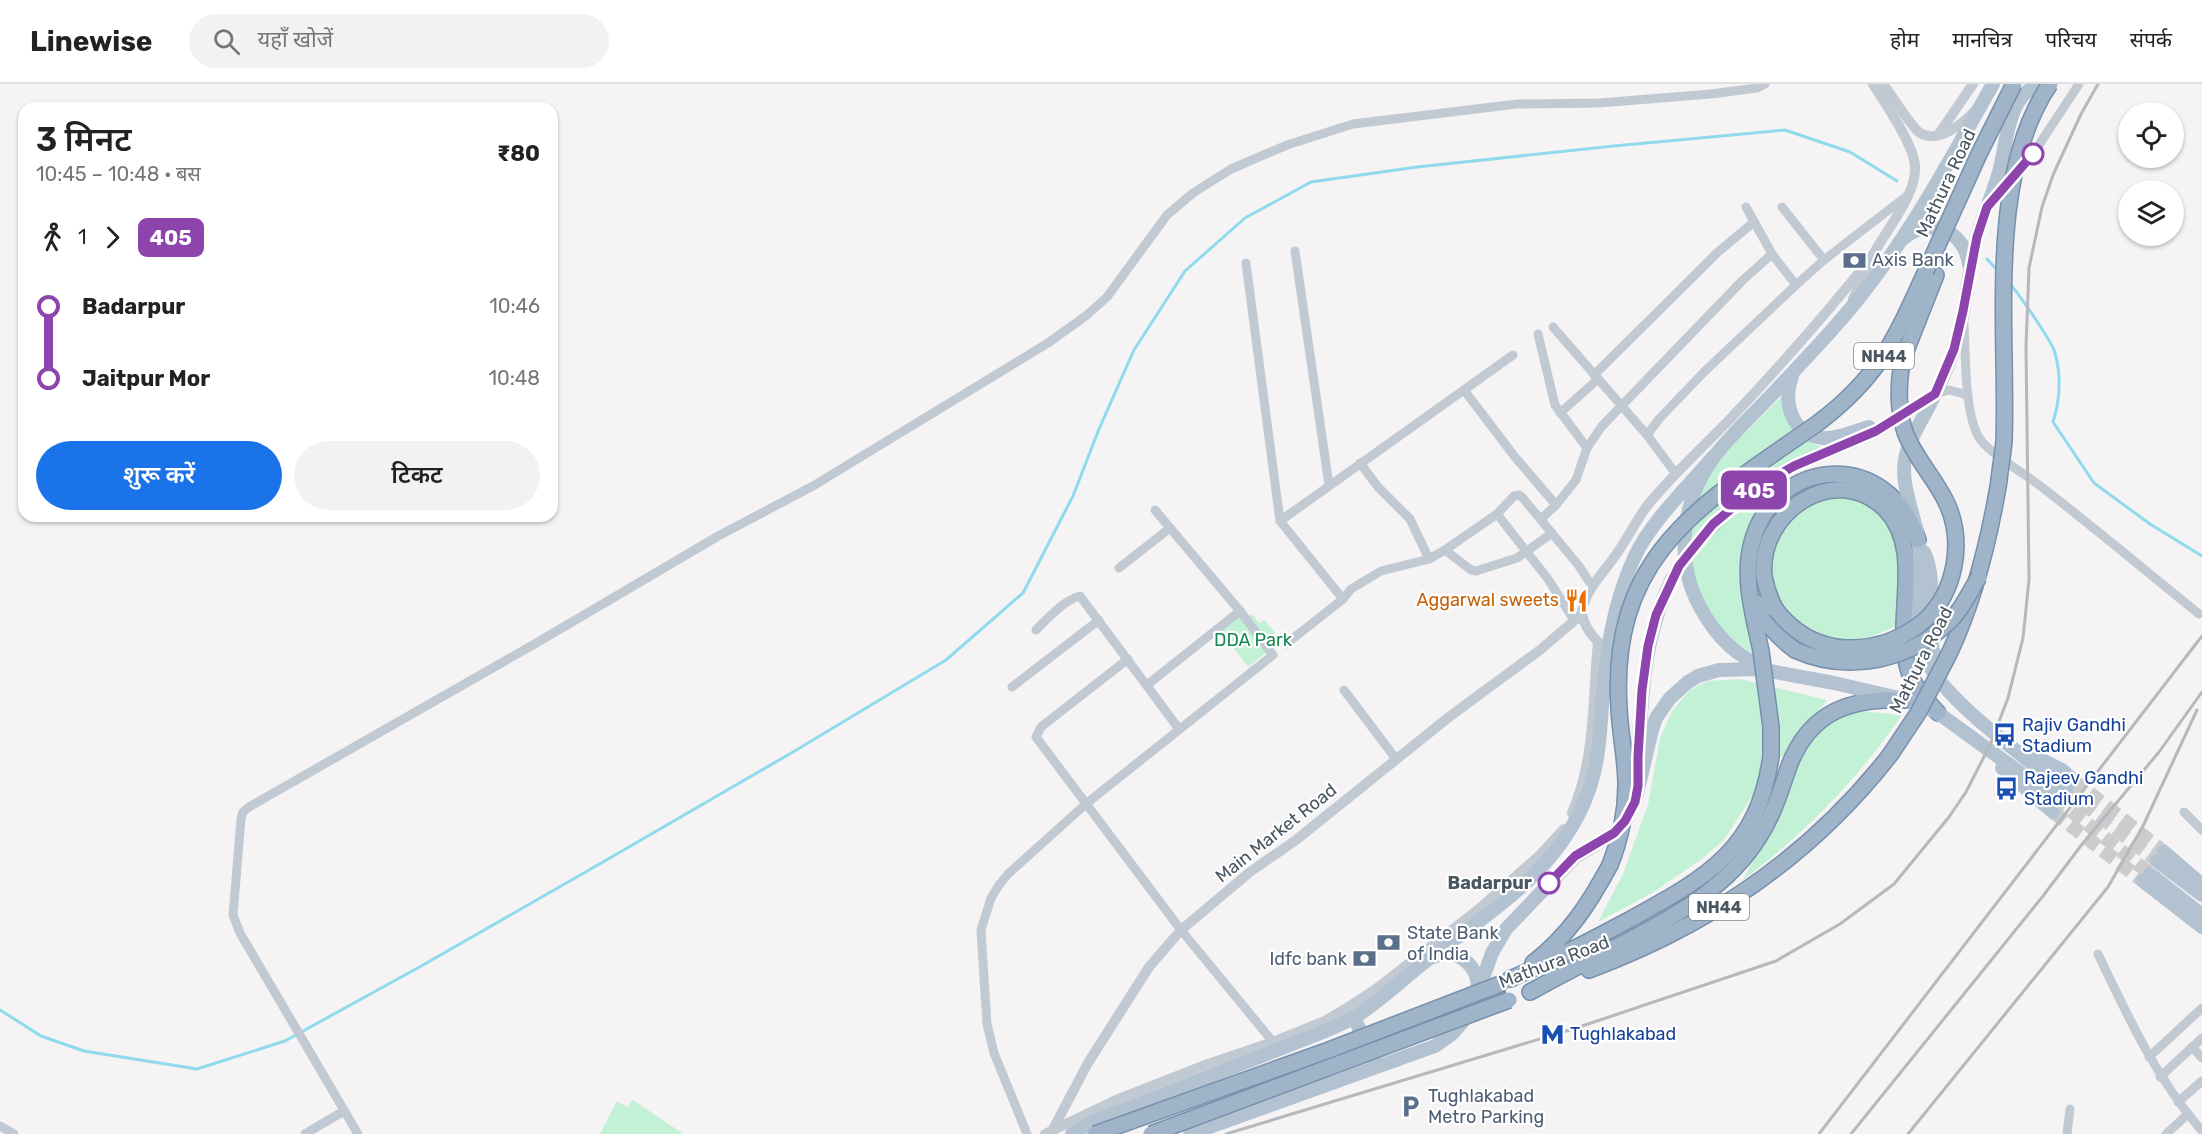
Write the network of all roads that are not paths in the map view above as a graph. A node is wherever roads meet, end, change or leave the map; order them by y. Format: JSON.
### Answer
{"nodes":[{"id":1,"x":1765,"y":84,"type":"edge"},
{"id":2,"x":1873,"y":84,"type":"edge"},
{"id":3,"x":1883,"y":84,"type":"edge"},
{"id":4,"x":1972,"y":84,"type":"edge"},
{"id":5,"x":1993,"y":84,"type":"edge"},
{"id":6,"x":2014,"y":84,"type":"edge"},
{"id":7,"x":2049,"y":84,"type":"edge"},
{"id":8,"x":2079,"y":84,"type":"edge"},
{"id":9,"x":1982,"y":103,"type":"junction"},
{"id":10,"x":1938,"y":135,"type":"junction"},
{"id":11,"x":1962,"y":193,"type":"junction"},
{"id":12,"x":1908,"y":195,"type":"junction"},
{"id":13,"x":1746,"y":207,"type":"dead end"},
{"id":14,"x":1782,"y":207,"type":"dead end"},
{"id":15,"x":1987,"y":207,"type":"junction"},
{"id":16,"x":1754,"y":222,"type":"junction"},
{"id":17,"x":1898,"y":243,"type":"junction"},
{"id":18,"x":1295,"y":251,"type":"dead end"},
{"id":19,"x":1772,"y":254,"type":"junction"},
{"id":20,"x":1873,"y":255,"type":"junction"},
{"id":21,"x":1824,"y":260,"type":"junction"},
{"id":22,"x":1246,"y":263,"type":"dead end"},
{"id":23,"x":1970,"y":273,"type":"junction"},
{"id":24,"x":1796,"y":285,"type":"junction"},
{"id":25,"x":1963,"y":311,"type":"junction"},
{"id":26,"x":1842,"y":318,"type":"junction"},
{"id":27,"x":1553,"y":327,"type":"dead end"},
{"id":28,"x":1538,"y":334,"type":"dead end"},
{"id":29,"x":1513,"y":355,"type":"dead end"},
{"id":30,"x":1795,"y":371,"type":"junction"},
{"id":31,"x":1596,"y":377,"type":"junction"},
{"id":32,"x":1464,"y":390,"type":"junction"},
{"id":33,"x":1935,"y":394,"type":"junction"},
{"id":34,"x":1968,"y":395,"type":"junction"},
{"id":35,"x":1621,"y":405,"type":"junction"},
{"id":36,"x":1560,"y":412,"type":"junction"},
{"id":37,"x":1896,"y":418,"type":"junction"},
{"id":38,"x":1647,"y":435,"type":"junction"},
{"id":39,"x":1587,"y":448,"type":"junction"},
{"id":40,"x":1714,"y":456,"type":"junction"},
{"id":41,"x":1360,"y":463,"type":"junction"},
{"id":42,"x":1676,"y":474,"type":"junction"},
{"id":43,"x":1329,"y":484,"type":"junction"},
{"id":44,"x":1556,"y":505,"type":"junction"},
{"id":45,"x":1155,"y":510,"type":"dead end"},
{"id":46,"x":1497,"y":514,"type":"junction"},
{"id":47,"x":1541,"y":519,"type":"junction"},
{"id":48,"x":1280,"y":521,"type":"junction"},
{"id":49,"x":1170,"y":528,"type":"junction"},
{"id":50,"x":1552,"y":533,"type":"junction"},
{"id":51,"x":1918,"y":540,"type":"junction"},
{"id":52,"x":1445,"y":550,"type":"junction"},
{"id":53,"x":1528,"y":551,"type":"junction"},
{"id":54,"x":1429,"y":559,"type":"junction"},
{"id":55,"x":1119,"y":568,"type":"dead end"},
{"id":56,"x":1749,"y":574,"type":"junction"},
{"id":57,"x":1979,"y":577,"type":"junction"},
{"id":58,"x":1592,"y":586,"type":"junction"},
{"id":59,"x":1343,"y":599,"type":"junction"},
{"id":60,"x":1240,"y":611,"type":"junction"},
{"id":61,"x":2199,"y":614,"type":"dead end"},
{"id":62,"x":1578,"y":617,"type":"junction"},
{"id":63,"x":1099,"y":620,"type":"junction"},
{"id":64,"x":1036,"y":630,"type":"dead end"},
{"id":65,"x":1286,"y":644,"type":"dead end"},
{"id":66,"x":1602,"y":647,"type":"junction"},
{"id":67,"x":1128,"y":659,"type":"junction"},
{"id":68,"x":1778,"y":671,"type":"junction"},
{"id":69,"x":1147,"y":685,"type":"junction"},
{"id":70,"x":1012,"y":687,"type":"dead end"},
{"id":71,"x":1344,"y":690,"type":"dead end"},
{"id":72,"x":1906,"y":700,"type":"junction"},
{"id":73,"x":1938,"y":713,"type":"junction"},
{"id":74,"x":1979,"y":719,"type":"junction"},
{"id":75,"x":1179,"y":729,"type":"junction"},
{"id":76,"x":1974,"y":738,"type":"junction"},
{"id":77,"x":1997,"y":755,"type":"junction"},
{"id":78,"x":1396,"y":759,"type":"junction"},
{"id":79,"x":1638,"y":786,"type":"junction"},
{"id":80,"x":1087,"y":803,"type":"junction"},
{"id":81,"x":2053,"y":812,"type":"tunnel mouth"},
{"id":82,"x":2184,"y":812,"type":"dead end"},
{"id":83,"x":2202,"y":830,"type":"edge"},
{"id":84,"x":2202,"y":885,"type":"edge"},
{"id":85,"x":2202,"y":896,"type":"edge"},
{"id":86,"x":2202,"y":915,"type":"edge"},
{"id":87,"x":2202,"y":927,"type":"edge"},
{"id":88,"x":1181,"y":930,"type":"junction"},
{"id":89,"x":2098,"y":954,"type":"dead end"},
{"id":90,"x":1428,"y":959,"type":"junction"},
{"id":91,"x":1510,"y":979,"type":"junction"},
{"id":92,"x":1530,"y":992,"type":"junction"},
{"id":93,"x":1476,"y":998,"type":"junction"},
{"id":94,"x":2202,"y":1008,"type":"edge"},
{"id":95,"x":1354,"y":1017,"type":"junction"},
{"id":96,"x":2202,"y":1038,"type":"edge"},
{"id":97,"x":1273,"y":1042,"type":"junction"},
{"id":98,"x":2192,"y":1047,"type":"junction"},
{"id":99,"x":2149,"y":1057,"type":"junction"},
{"id":100,"x":2202,"y":1058,"type":"edge"},
{"id":101,"x":1376,"y":1067,"type":"junction"},
{"id":102,"x":2160,"y":1077,"type":"junction"},
{"id":103,"x":2202,"y":1081,"type":"edge"},
{"id":104,"x":2178,"y":1102,"type":"junction"},
{"id":105,"x":2070,"y":1109,"type":"dead end"},
{"id":106,"x":344,"y":1111,"type":"junction"},
{"id":107,"x":2188,"y":1114,"type":"junction"},
{"id":108,"x":0,"y":1126,"type":"edge"},
{"id":109,"x":2201,"y":1127,"type":"edge"},
{"id":110,"x":1050,"y":1132,"type":"edge"},
{"id":111,"x":14,"y":1134,"type":"edge"},
{"id":112,"x":305,"y":1134,"type":"edge"},
{"id":113,"x":358,"y":1134,"type":"edge"},
{"id":114,"x":1028,"y":1134,"type":"edge"},
{"id":115,"x":1072,"y":1134,"type":"edge"},
{"id":116,"x":1095,"y":1134,"type":"edge"},
{"id":117,"x":1151,"y":1134,"type":"edge"},
{"id":118,"x":1190,"y":1134,"type":"edge"},
{"id":119,"x":2067,"y":1134,"type":"edge"},
{"id":120,"x":2166,"y":1134,"type":"edge"},
{"id":121,"x":2191,"y":1134,"type":"edge"}],
"edges":[{"from":1,"to":106,"type":"street"},
{"from":2,"to":12,"type":"street"},
{"from":3,"to":10,"type":"street"},
{"from":4,"to":10,"type":"street"},
{"from":5,"to":9,"type":"main road"},
{"from":6,"to":11,"type":"highway","name":"Mathura Road","number":"NH44","bridge":true},
{"from":7,"to":15,"type":"main road","name":"Mathura Road"},
{"from":7,"to":57,"type":"highway","name":"Mathura Road","number":"NH44","bridge":true},
{"from":8,"to":15,"type":"street"},
{"from":9,"to":10,"type":"street"},
{"from":9,"to":17,"type":"main road"},
{"from":11,"to":73,"type":"highway","bridge":true},
{"from":11,"to":91,"type":"highway","name":"Mathura Road","number":"NH44","bridge":true},
{"from":12,"to":20,"type":"street"},
{"from":12,"to":21,"type":"street"},
{"from":13,"to":16,"type":"street"},
{"from":14,"to":21,"type":"street"},
{"from":15,"to":23,"type":"main road","name":"Mathura Road"},
{"from":16,"to":19,"type":"street"},
{"from":16,"to":31,"type":"street"},
{"from":17,"to":23,"type":"main road"},
{"from":17,"to":26,"type":"main road"},
{"from":18,"to":43,"type":"street"},
{"from":19,"to":24,"type":"street"},
{"from":19,"to":35,"type":"street"},
{"from":20,"to":26,"type":"street"},
{"from":20,"to":42,"type":"street"},
{"from":21,"to":24,"type":"street"},
{"from":22,"to":48,"type":"street"},
{"from":23,"to":25,"type":"main road","name":"Mathura Road"},
{"from":24,"to":38,"type":"street"},
{"from":25,"to":33,"type":"main road","name":"Mathura Road"},
{"from":25,"to":34,"type":"street"},
{"from":26,"to":30,"type":"main road"},
{"from":27,"to":31,"type":"street"},
{"from":28,"to":36,"type":"street"},
{"from":29,"to":32,"type":"street"},
{"from":30,"to":37,"type":"main road"},
{"from":30,"to":40,"type":"main road"},
{"from":31,"to":35,"type":"street"},
{"from":31,"to":36,"type":"street"},
{"from":32,"to":41,"type":"street"},
{"from":32,"to":44,"type":"street"},
{"from":33,"to":34,"type":"street"},
{"from":33,"to":37,"type":"main road"},
{"from":33,"to":51,"type":"main road","name":"Mathura Road"},
{"from":34,"to":61,"type":"street"},
{"from":35,"to":38,"type":"street"},
{"from":35,"to":39,"type":"street"},
{"from":36,"to":39,"type":"street"},
{"from":37,"to":79,"type":"main road","bridge":true},
{"from":38,"to":42,"type":"street"},
{"from":39,"to":44,"type":"street"},
{"from":40,"to":66,"type":"main road"},
{"from":40,"to":68,"type":"main road"},
{"from":41,"to":43,"type":"street"},
{"from":41,"to":54,"type":"street"},
{"from":42,"to":58,"type":"street"},
{"from":43,"to":48,"type":"street"},
{"from":44,"to":47,"type":"street"},
{"from":45,"to":49,"type":"street"},
{"from":46,"to":47,"type":"street"},
{"from":46,"to":52,"type":"street"},
{"from":46,"to":53,"type":"street"},
{"from":47,"to":50,"type":"street"},
{"from":48,"to":59,"type":"street"},
{"from":49,"to":55,"type":"street"},
{"from":49,"to":60,"type":"street"},
{"from":50,"to":53,"type":"street"},
{"from":50,"to":58,"type":"street"},
{"from":51,"to":56,"type":"highway"},
{"from":51,"to":74,"type":"main road","name":"Mathura Road"},
{"from":52,"to":53,"type":"street"},
{"from":52,"to":54,"type":"street"},
{"from":53,"to":62,"type":"street"},
{"from":54,"to":59,"type":"street"},
{"from":56,"to":57,"type":"highway","bridge":true},
{"from":56,"to":91,"type":"highway","bridge":true},
{"from":57,"to":92,"type":"highway","name":"Mathura Road","number":"NH44","bridge":true},
{"from":58,"to":62,"type":"street"},
{"from":59,"to":65,"type":"street"},
{"from":60,"to":69,"type":"street"},
{"from":60,"to":75,"type":"street"},
{"from":62,"to":66,"type":"street"},
{"from":62,"to":78,"type":"street","name":"Main Market Road"},
{"from":63,"to":64,"type":"street"},
{"from":63,"to":67,"type":"street"},
{"from":63,"to":70,"type":"street"},
{"from":66,"to":90,"type":"main road"},
{"from":66,"to":97,"type":"street"},
{"from":67,"to":69,"type":"street"},
{"from":67,"to":80,"type":"street"},
{"from":68,"to":72,"type":"main road"},
{"from":68,"to":79,"type":"main road"},
{"from":69,"to":75,"type":"street"},
{"from":71,"to":78,"type":"street"},
{"from":72,"to":73,"type":"main road"},
{"from":72,"to":92,"type":"highway"},
{"from":73,"to":76,"type":"main road"},
{"from":74,"to":76,"type":"main road"},
{"from":74,"to":77,"type":"main road","name":"Mathura Road"},
{"from":75,"to":80,"type":"street"},
{"from":76,"to":77,"type":"main road"},
{"from":77,"to":81,"type":"main road"},
{"from":78,"to":88,"type":"street","name":"Main Market Road"},
{"from":79,"to":93,"type":"main road","name":"Mathura Road"},
{"from":80,"to":88,"type":"street"},
{"from":80,"to":114,"type":"street"},
{"from":82,"to":83,"type":"street"},
{"from":84,"to":85,"type":"main road"},
{"from":86,"to":87,"type":"main road"},
{"from":88,"to":97,"type":"street"},
{"from":88,"to":110,"type":"street","name":"Main Market Road"},
{"from":89,"to":99,"type":"street"},
{"from":90,"to":93,"type":"main road"},
{"from":90,"to":95,"type":"main road"},
{"from":91,"to":116,"type":"highway","name":"Mathura Road","number":"NH44","bridge":true},
{"from":92,"to":117,"type":"highway","name":"Mathura Road","number":"NH44","bridge":true},
{"from":93,"to":101,"type":"main road","name":"Mathura Road"},
{"from":94,"to":99,"type":"street"},
{"from":95,"to":101,"type":"main road"},
{"from":95,"to":115,"type":"main road"},
{"from":96,"to":98,"type":"street"},
{"from":97,"to":110,"type":"street"},
{"from":98,"to":100,"type":"street"},
{"from":98,"to":102,"type":"street"},
{"from":99,"to":102,"type":"street"},
{"from":101,"to":118,"type":"main road","name":"Mathura Road"},
{"from":102,"to":104,"type":"street"},
{"from":103,"to":104,"type":"street"},
{"from":104,"to":107,"type":"street"},
{"from":105,"to":119,"type":"street"},
{"from":106,"to":112,"type":"street"},
{"from":106,"to":113,"type":"street"},
{"from":107,"to":109,"type":"street"},
{"from":107,"to":120,"type":"street"},
{"from":108,"to":111,"type":"street"},
{"from":109,"to":121,"type":"street"}]}
